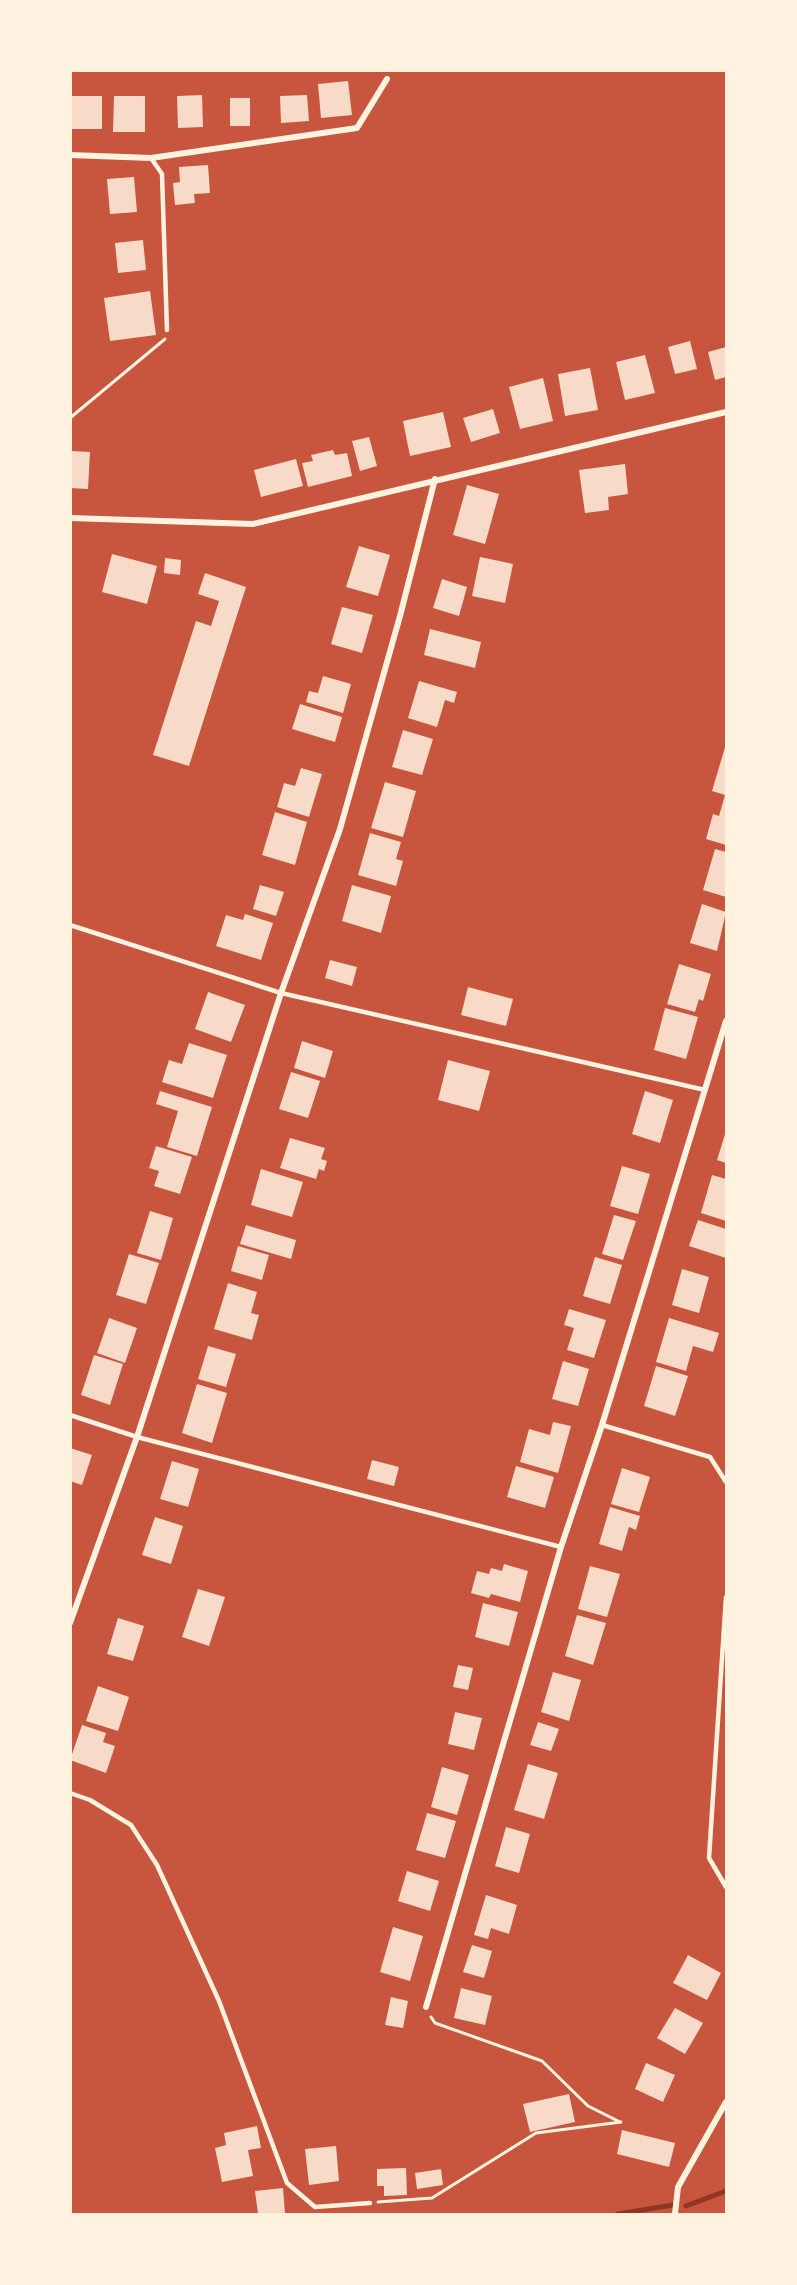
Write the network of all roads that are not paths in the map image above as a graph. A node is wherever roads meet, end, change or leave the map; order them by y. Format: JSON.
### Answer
{"nodes":[{"id":1,"x":387,"y":79,"type":"dead end"},
{"id":2,"x":70,"y":155,"type":"edge"},
{"id":3,"x":152,"y":158,"type":"junction"},
{"id":4,"x":167,"y":330,"type":"road end"},
{"id":5,"x":726,"y":412,"type":"edge"},
{"id":6,"x":435,"y":479,"type":"junction"},
{"id":7,"x":70,"y":518,"type":"edge"},
{"id":8,"x":70,"y":925,"type":"edge"},
{"id":9,"x":281,"y":993,"type":"junction"},
{"id":10,"x":726,"y":1021,"type":"edge"},
{"id":11,"x":705,"y":1090,"type":"junction"},
{"id":12,"x":70,"y":1415,"type":"edge"},
{"id":13,"x":603,"y":1425,"type":"junction"},
{"id":14,"x":137,"y":1437,"type":"junction"},
{"id":15,"x":726,"y":1482,"type":"edge"},
{"id":16,"x":561,"y":1547,"type":"junction"},
{"id":17,"x":726,"y":1597,"type":"edge"},
{"id":18,"x":70,"y":1623,"type":"edge"},
{"id":19,"x":70,"y":1793,"type":"edge"},
{"id":20,"x":726,"y":1887,"type":"edge"},
{"id":21,"x":426,"y":2007,"type":"road end"},
{"id":22,"x":726,"y":2102,"type":"edge"},
{"id":23,"x":370,"y":2203,"type":"road end"},
{"id":24,"x":675,"y":2214,"type":"edge"}],
"edges":[{"from":1,"to":3,"type":"street"},
{"from":2,"to":3,"type":"street"},
{"from":3,"to":4,"type":"lane"},
{"from":5,"to":6,"type":"street"},
{"from":6,"to":7,"type":"street"},
{"from":6,"to":9,"type":"street"},
{"from":8,"to":9,"type":"lane"},
{"from":9,"to":11,"type":"lane"},
{"from":9,"to":14,"type":"street"},
{"from":10,"to":11,"type":"street"},
{"from":11,"to":13,"type":"street"},
{"from":12,"to":14,"type":"lane"},
{"from":13,"to":15,"type":"lane"},
{"from":13,"to":16,"type":"street"},
{"from":14,"to":16,"type":"lane"},
{"from":14,"to":18,"type":"street"},
{"from":16,"to":21,"type":"street"},
{"from":17,"to":20,"type":"lane"},
{"from":19,"to":23,"type":"lane"},
{"from":22,"to":24,"type":"street"}]}
